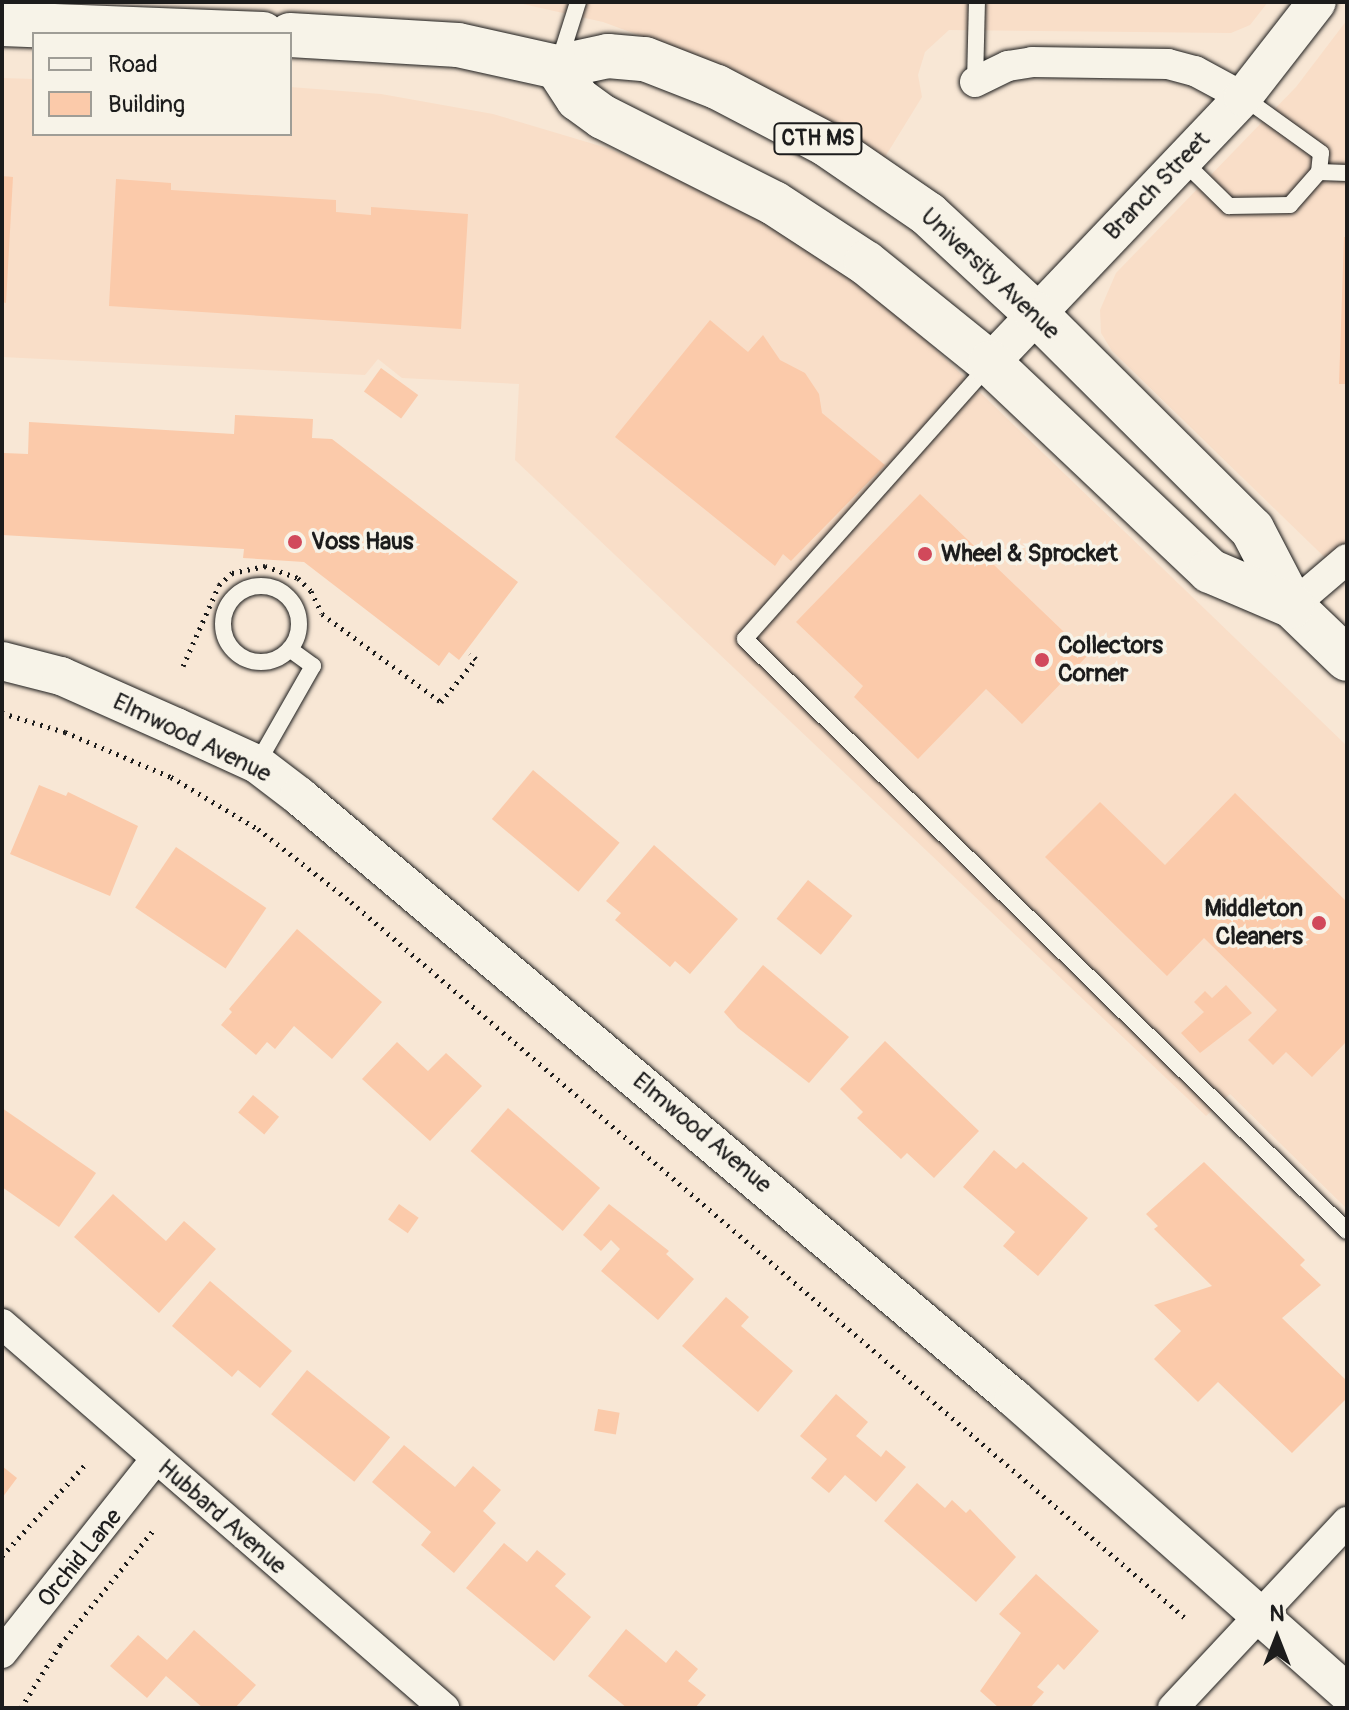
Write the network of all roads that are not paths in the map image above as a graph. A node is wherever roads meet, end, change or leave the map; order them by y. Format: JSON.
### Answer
{"nodes":[{"id":1,"x":578,"y":2,"type":"edge"},
{"id":2,"x":977,"y":2,"type":"edge"},
{"id":3,"x":1317,"y":2,"type":"edge"},
{"id":4,"x":2,"y":24,"type":"edge"},
{"id":5,"x":211,"y":32,"type":"edge"},
{"id":6,"x":292,"y":35,"type":"edge"},
{"id":7,"x":557,"y":67,"type":"junction"},
{"id":8,"x":975,"y":82,"type":"joint"},
{"id":9,"x":1243,"y":97,"type":"junction"},
{"id":10,"x":1182,"y":160,"type":"junction"},
{"id":11,"x":1319,"y":172,"type":"junction"},
{"id":12,"x":1347,"y":173,"type":"edge"},
{"id":13,"x":1036,"y":314,"type":"junction"},
{"id":14,"x":990,"y":363,"type":"junction"},
{"id":15,"x":1347,"y":559,"type":"edge"},
{"id":16,"x":1292,"y":606,"type":"junction"},
{"id":17,"x":290,"y":649,"type":"junction"},
{"id":18,"x":1347,"y":659,"type":"edge"},
{"id":19,"x":2,"y":661,"type":"edge"},
{"id":20,"x":257,"y":764,"type":"junction"},
{"id":21,"x":1347,"y":1231,"type":"edge"},
{"id":22,"x":2,"y":1324,"type":"edge"},
{"id":23,"x":155,"y":1460,"type":"junction"},
{"id":24,"x":1347,"y":1522,"type":"edge"},
{"id":25,"x":1260,"y":1615,"type":"junction"},
{"id":26,"x":2,"y":1653,"type":"edge"},
{"id":27,"x":1347,"y":1693,"type":"edge"},
{"id":28,"x":444,"y":1708,"type":"edge"},
{"id":29,"x":1173,"y":1708,"type":"edge"}],
"edges":[{"from":1,"to":7,"type":"lane"},
{"from":2,"to":8,"type":"lane"},
{"from":3,"to":9,"type":"street","name":"Branch Street"},
{"from":4,"to":5,"type":"main road"},
{"from":6,"to":7,"type":"main road","name":"University Avenue","number":"CTH MS"},
{"from":7,"to":13,"type":"main road","name":"University Avenue","number":"CTH MS"},
{"from":7,"to":14,"type":"main road","name":"University Avenue","number":"CTH MS"},
{"from":8,"to":9,"type":"street"},
{"from":9,"to":10,"type":"street","name":"Branch Street"},
{"from":9,"to":11,"type":"lane"},
{"from":10,"to":11,"type":"lane"},
{"from":10,"to":13,"type":"street","name":"Branch Street"},
{"from":11,"to":12,"type":"lane"},
{"from":13,"to":14,"type":"street","name":"Branch Street"},
{"from":13,"to":16,"type":"main road","name":"University Avenue","number":"CTH MS"},
{"from":14,"to":16,"type":"main road","name":"University Avenue","number":"CTH MS"},
{"from":14,"to":21,"type":"lane"},
{"from":15,"to":16,"type":"street"},
{"from":16,"to":18,"type":"main road","name":"University Avenue","number":"CTH MS"},
{"from":17,"to":17,"type":"lane"},
{"from":17,"to":20,"type":"lane"},
{"from":19,"to":20,"type":"street","name":"Elmwood Avenue"},
{"from":20,"to":25,"type":"street","name":"Elmwood Avenue"},
{"from":22,"to":23,"type":"street","name":"Hubbard Avenue"},
{"from":23,"to":26,"type":"street","name":"Orchid Lane"},
{"from":23,"to":28,"type":"street","name":"Hubbard Avenue"},
{"from":24,"to":25,"type":"street"},
{"from":25,"to":27,"type":"street","name":"Elmwood Avenue"},
{"from":25,"to":29,"type":"street"}]}
